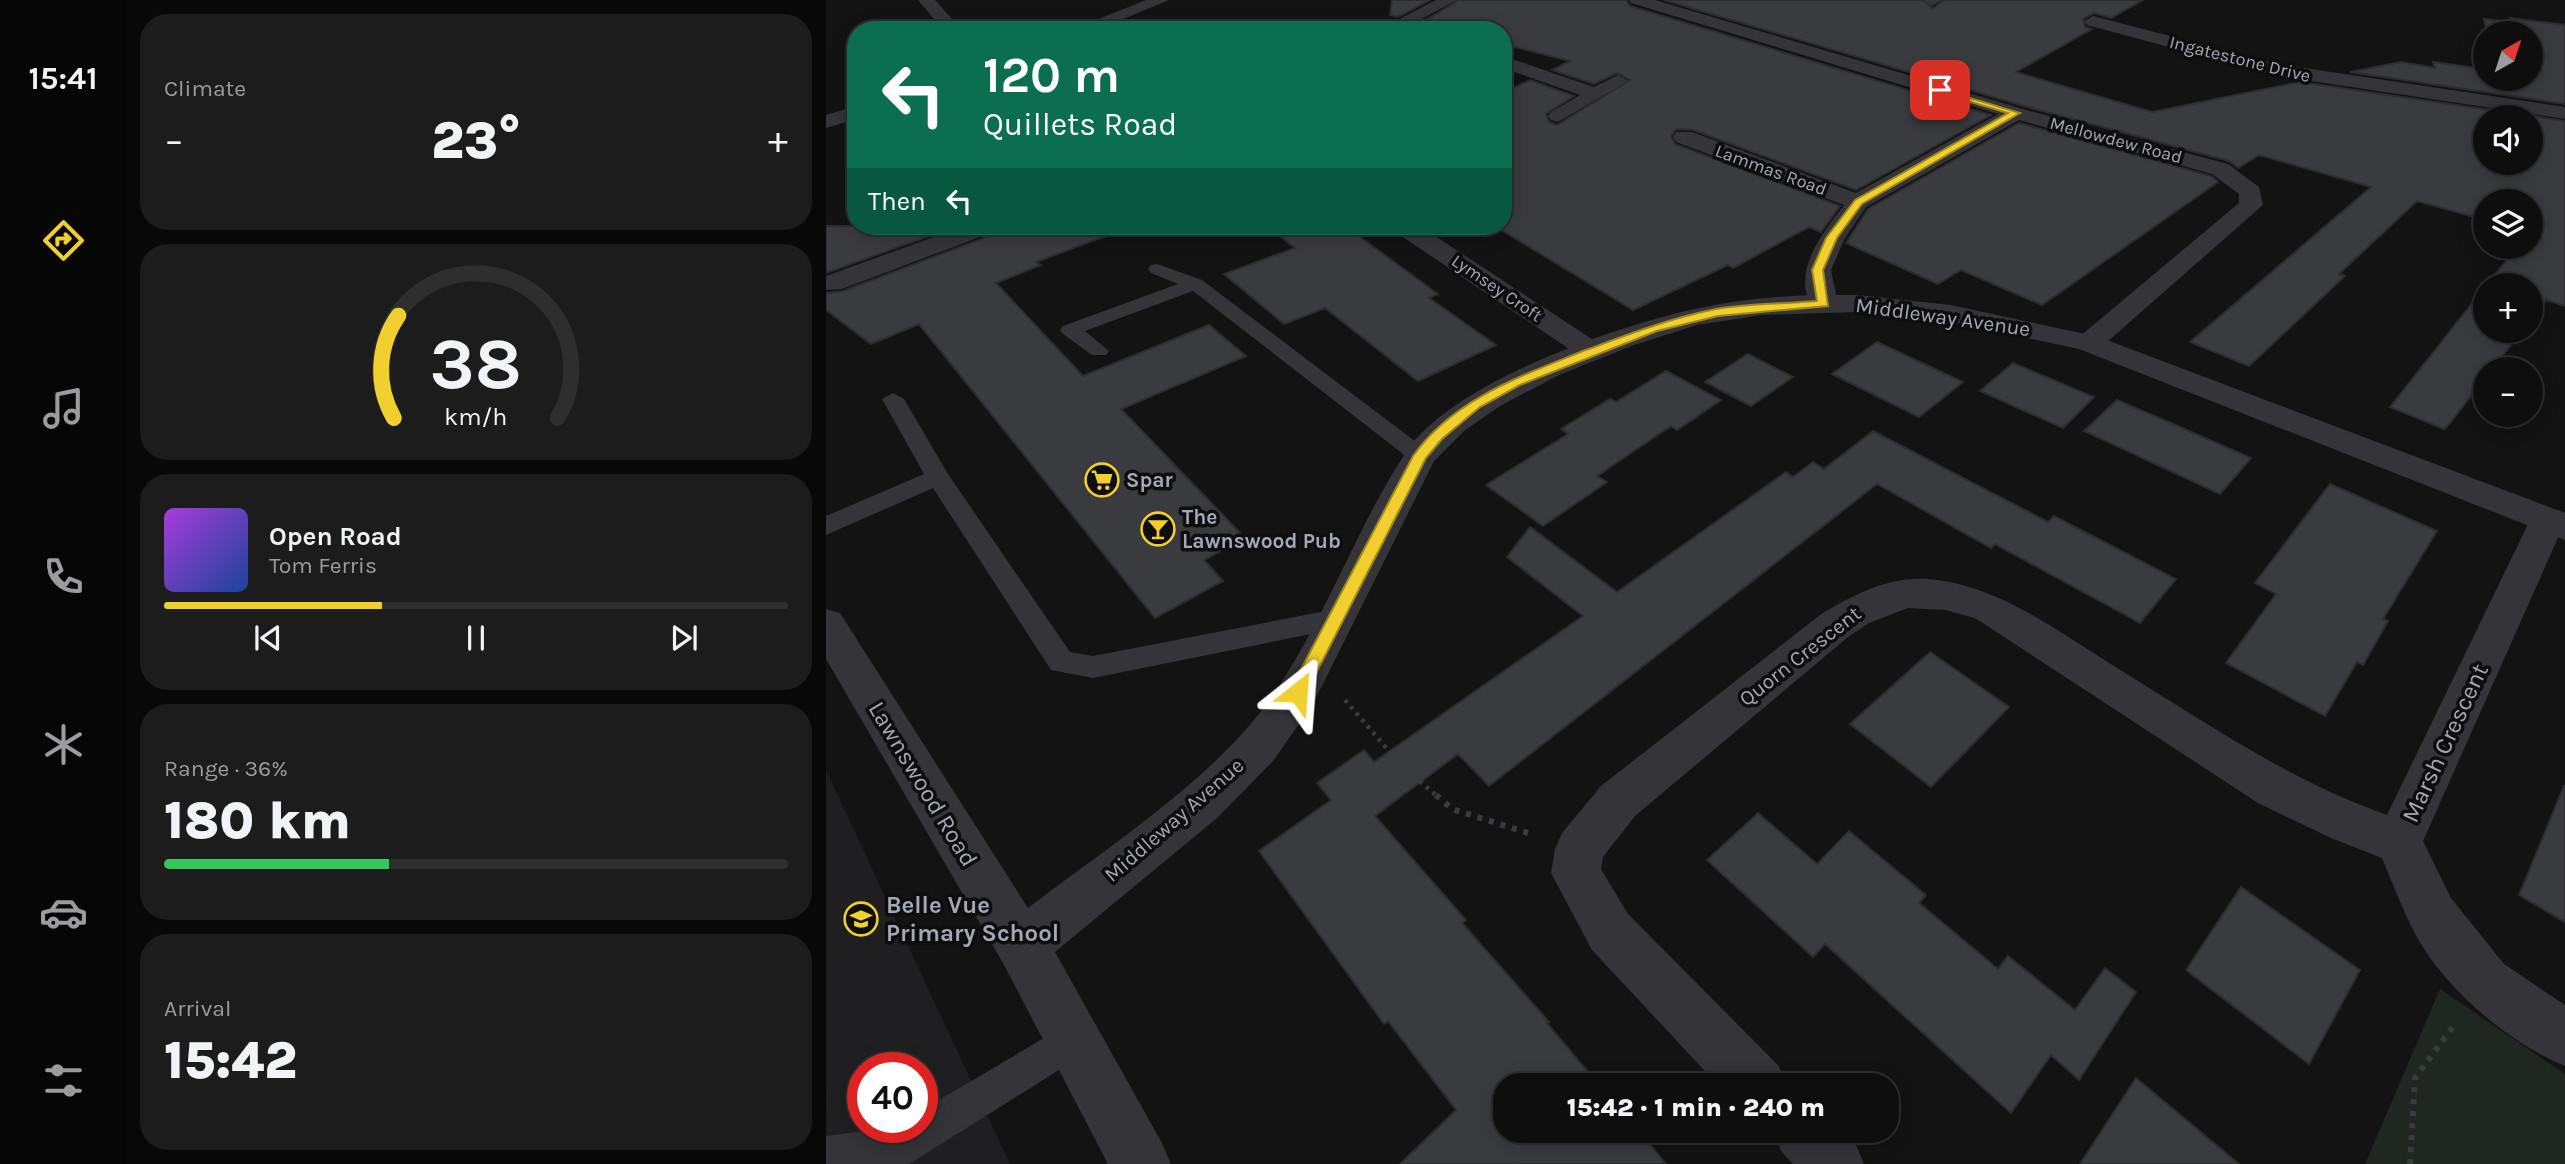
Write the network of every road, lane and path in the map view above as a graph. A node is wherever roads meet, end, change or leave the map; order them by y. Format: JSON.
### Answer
{"nodes":[{"id":1,"x":926,"y":0,"type":"edge"},
{"id":2,"x":1161,"y":0,"type":"edge"},
{"id":3,"x":1449,"y":0,"type":"edge"},
{"id":4,"x":1637,"y":0,"type":"edge"},
{"id":5,"x":945,"y":21,"type":"edge"},
{"id":6,"x":1104,"y":21,"type":"edge"},
{"id":7,"x":1410,"y":21,"type":"edge"},
{"id":8,"x":2092,"y":21,"type":"dead end"},
{"id":9,"x":1512,"y":65,"type":"edge"},
{"id":10,"x":1618,"y":81,"type":"dead end"},
{"id":11,"x":1593,"y":93,"type":"junction"},
{"id":12,"x":2016,"y":113,"type":"junction"},
{"id":13,"x":2565,"y":113,"type":"edge"},
{"id":14,"x":847,"y":115,"type":"edge"},
{"id":15,"x":1558,"y":116,"type":"dead end"},
{"id":16,"x":826,"y":122,"type":"edge"},
{"id":17,"x":1685,"y":137,"type":"dead end"},
{"id":18,"x":1715,"y":150,"type":"junction"},
{"id":19,"x":1684,"y":163,"type":"dead end"},
{"id":20,"x":1858,"y":202,"type":"junction"},
{"id":21,"x":963,"y":235,"type":"edge"},
{"id":22,"x":1417,"y":235,"type":"edge"},
{"id":23,"x":1157,"y":269,"type":"dead end"},
{"id":24,"x":832,"y":283,"type":"dead end"},
{"id":25,"x":1195,"y":284,"type":"junction"},
{"id":26,"x":1824,"y":304,"type":"junction"},
{"id":27,"x":2089,"y":343,"type":"junction"},
{"id":28,"x":1100,"y":351,"type":"dead end"},
{"id":29,"x":1591,"y":351,"type":"junction"},
{"id":30,"x":893,"y":400,"type":"dead end"},
{"id":31,"x":1420,"y":456,"type":"junction"},
{"id":32,"x":939,"y":477,"type":"junction"},
{"id":33,"x":2556,"y":524,"type":"edge"},
{"id":34,"x":826,"y":526,"type":"edge"},
{"id":35,"x":1336,"y":619,"type":"junction"},
{"id":36,"x":826,"y":624,"type":"edge"},
{"id":37,"x":1313,"y":663,"type":"junction"},
{"id":38,"x":2399,"y":842,"type":"junction"},
{"id":39,"x":1578,"y":849,"type":"junction"},
{"id":40,"x":1022,"y":945,"type":"junction"},
{"id":41,"x":2485,"y":984,"type":"junction"},
{"id":42,"x":2565,"y":1038,"type":"edge"},
{"id":43,"x":1073,"y":1040,"type":"junction"},
{"id":44,"x":1746,"y":1073,"type":"edge"},
{"id":45,"x":1814,"y":1143,"type":"edge"},
{"id":46,"x":826,"y":1157,"type":"edge"},
{"id":47,"x":1141,"y":1164,"type":"edge"},
{"id":48,"x":1834,"y":1164,"type":"edge"},
{"id":49,"x":2410,"y":1164,"type":"edge"}],
"edges":[{"from":1,"to":5,"type":"street"},
{"from":2,"to":6,"type":"street"},
{"from":3,"to":7,"type":"street"},
{"from":4,"to":12,"type":"street","name":"Mellowdew Road"},
{"from":8,"to":13,"type":"street","name":"Ingatestone Drive"},
{"from":9,"to":11,"type":"street"},
{"from":10,"to":11,"type":"street"},
{"from":11,"to":15,"type":"street"},
{"from":12,"to":20,"type":"street"},
{"from":12,"to":27,"type":"street","name":"Mellowdew Road"},
{"from":14,"to":16,"type":"street"},
{"from":17,"to":18,"type":"street","name":"Lammas Road"},
{"from":18,"to":19,"type":"street"},
{"from":18,"to":20,"type":"street","name":"Lammas Road"},
{"from":20,"to":26,"type":"street"},
{"from":21,"to":24,"type":"street"},
{"from":22,"to":29,"type":"street","name":"Lymsey Croft"},
{"from":23,"to":25,"type":"lane"},
{"from":25,"to":28,"type":"lane"},
{"from":25,"to":31,"type":"lane"},
{"from":26,"to":27,"type":"street","name":"Middleway Avenue"},
{"from":26,"to":29,"type":"street","name":"Middleway Avenue"},
{"from":27,"to":33,"type":"street","name":"Middleway Avenue"},
{"from":29,"to":31,"type":"street","name":"Middleway Avenue"},
{"from":30,"to":32,"type":"lane"},
{"from":31,"to":35,"type":"street","name":"Middleway Avenue"},
{"from":32,"to":34,"type":"lane"},
{"from":32,"to":35,"type":"lane"},
{"from":33,"to":38,"type":"street","name":"Marsh Crescent"},
{"from":35,"to":37,"type":"street","name":"Middleway Avenue"},
{"from":36,"to":40,"type":"street","name":"Lawnswood Road"},
{"from":37,"to":39,"type":"path"},
{"from":37,"to":40,"type":"street","name":"Middleway Avenue"},
{"from":38,"to":39,"type":"street","name":"Quorn Crescent"},
{"from":38,"to":41,"type":"street","name":"Marsh Crescent"},
{"from":39,"to":44,"type":"street"},
{"from":40,"to":43,"type":"street","name":"Lawnswood Road"},
{"from":41,"to":42,"type":"street","name":"Marsh Crescent"},
{"from":41,"to":49,"type":"path"},
{"from":43,"to":46,"type":"lane"},
{"from":43,"to":47,"type":"street","name":"Lawnswood Road"},
{"from":45,"to":48,"type":"street"}]}
